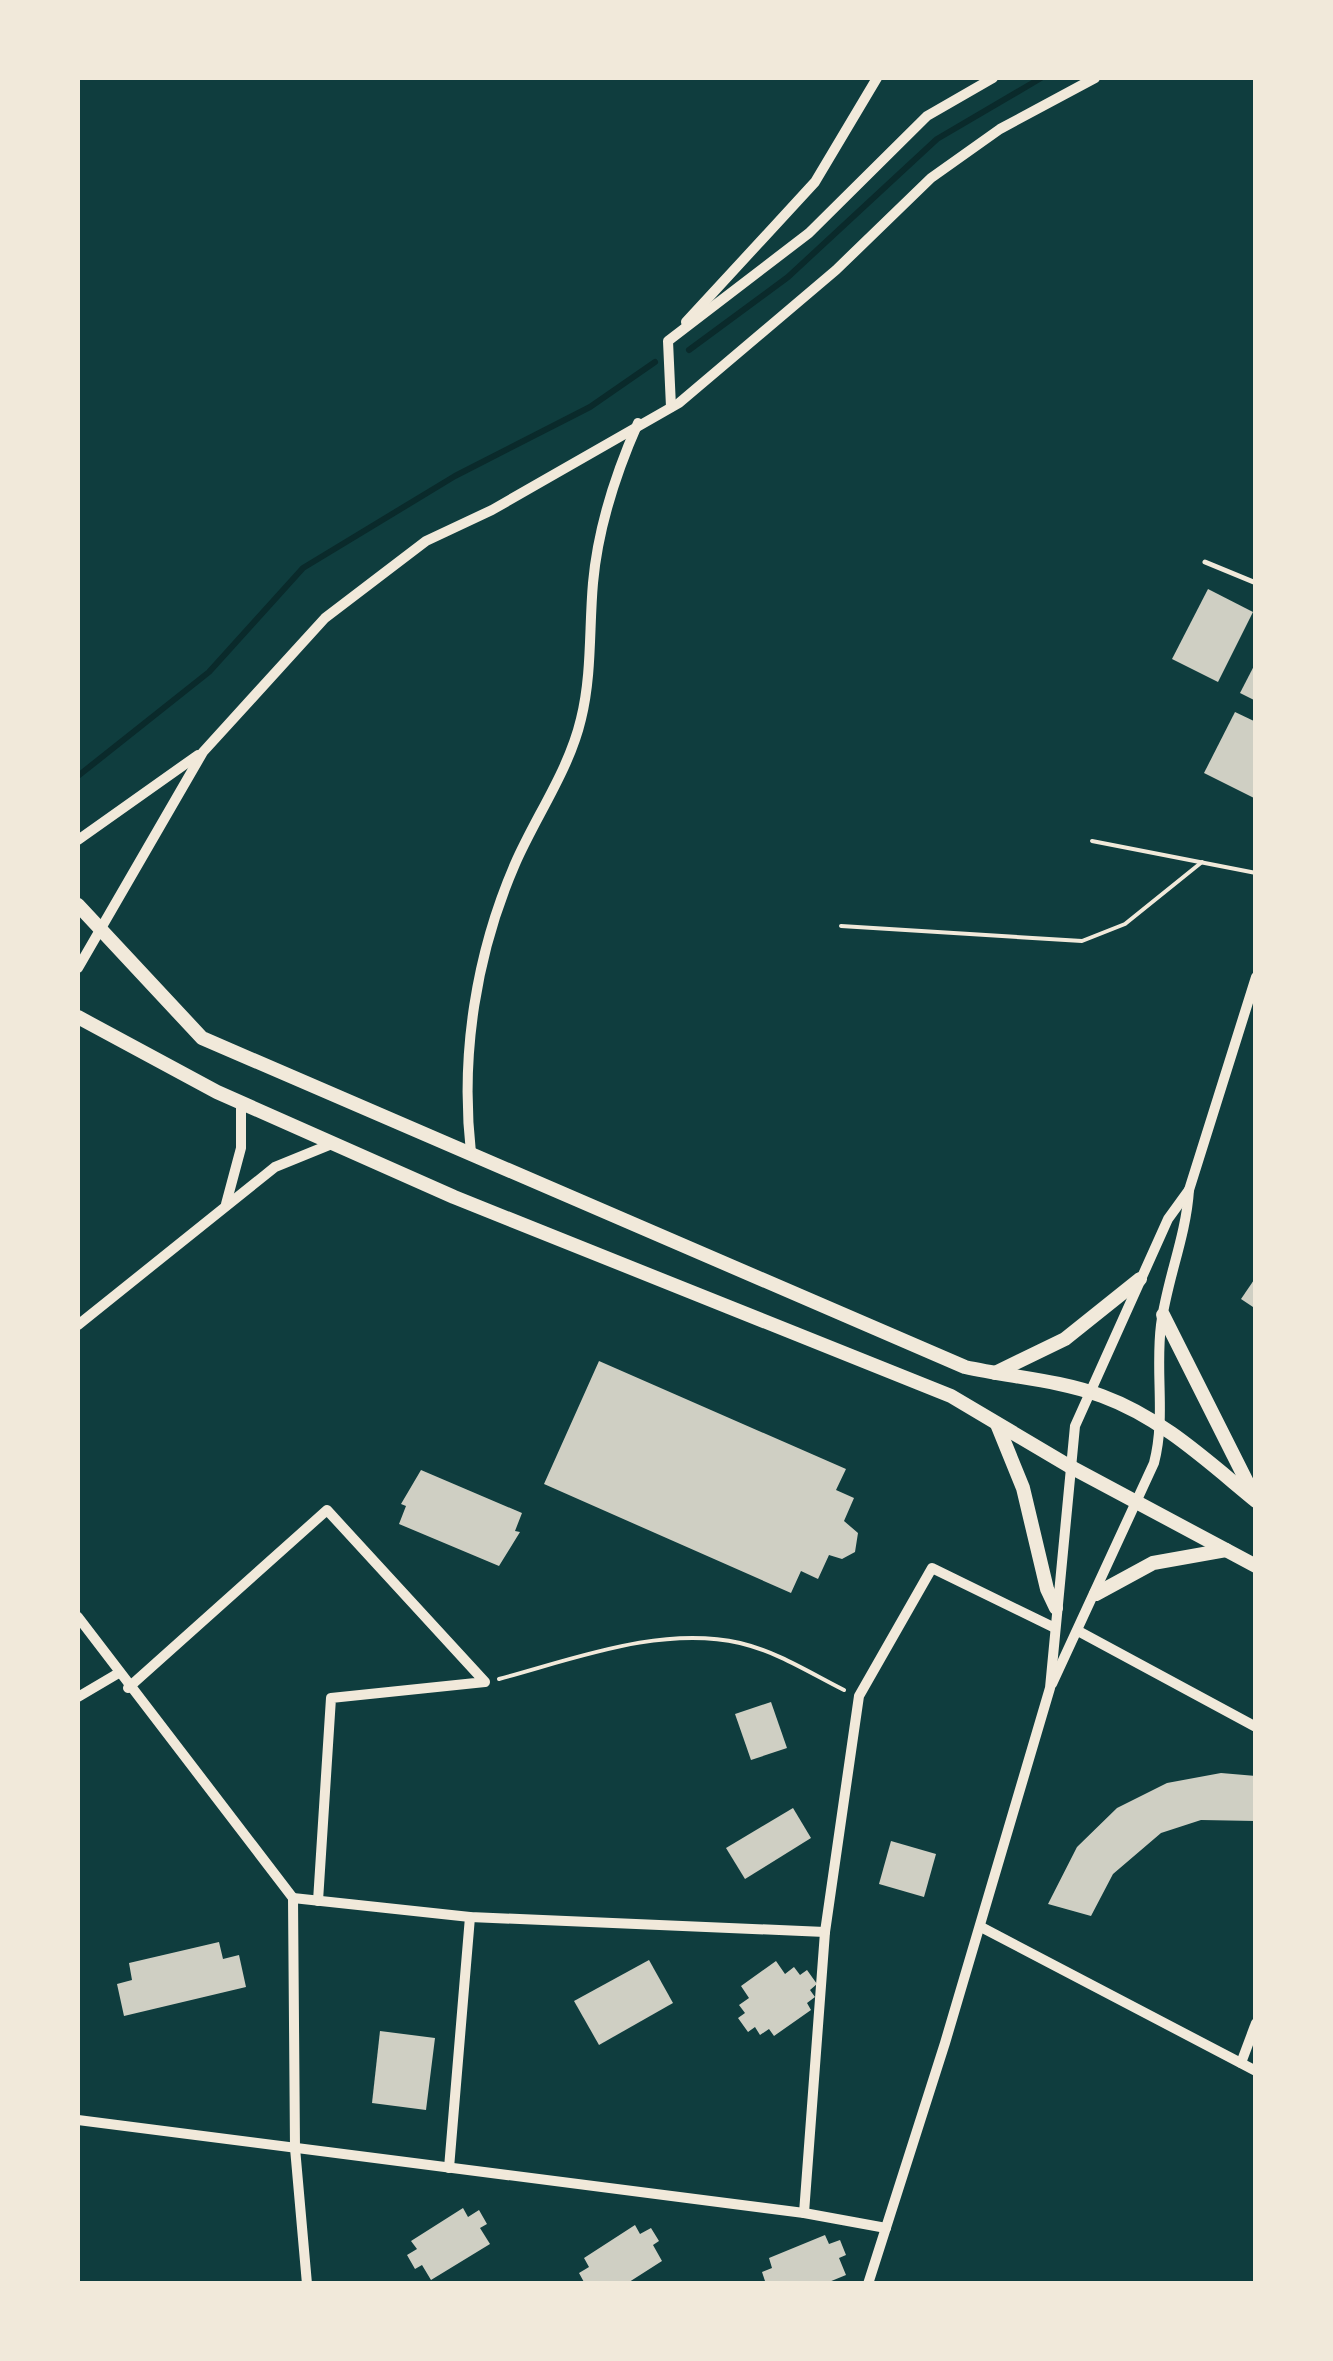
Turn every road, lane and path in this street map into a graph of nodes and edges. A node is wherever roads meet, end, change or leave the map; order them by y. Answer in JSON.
{"nodes":[{"id":1,"x":877,"y":78,"type":"edge"},
{"id":2,"x":993,"y":78,"type":"edge"},
{"id":3,"x":1095,"y":78,"type":"edge"},
{"id":4,"x":668,"y":341,"type":"junction"},
{"id":5,"x":671,"y":406,"type":"junction"},
{"id":6,"x":638,"y":423,"type":"junction"},
{"id":7,"x":1205,"y":562,"type":"dead end"},
{"id":8,"x":1256,"y":583,"type":"edge"},
{"id":9,"x":203,"y":752,"type":"junction"},
{"id":10,"x":78,"y":840,"type":"edge"},
{"id":11,"x":1092,"y":841,"type":"dead end"},
{"id":12,"x":1202,"y":862,"type":"junction"},
{"id":13,"x":1256,"y":874,"type":"edge"},
{"id":14,"x":78,"y":905,"type":"edge"},
{"id":15,"x":841,"y":926,"type":"dead end"},
{"id":16,"x":100,"y":932,"type":"junction"},
{"id":17,"x":78,"y":968,"type":"edge"},
{"id":18,"x":1256,"y":977,"type":"edge"},
{"id":19,"x":78,"y":1017,"type":"edge"},
{"id":20,"x":242,"y":1103,"type":"junction"},
{"id":21,"x":334,"y":1144,"type":"junction"},
{"id":22,"x":471,"y":1153,"type":"junction"},
{"id":23,"x":1188,"y":1190,"type":"junction"},
{"id":24,"x":225,"y":1205,"type":"junction"},
{"id":25,"x":1140,"y":1279,"type":"junction"},
{"id":26,"x":1163,"y":1315,"type":"junction"},
{"id":27,"x":78,"y":1326,"type":"edge"},
{"id":28,"x":994,"y":1373,"type":"junction"},
{"id":29,"x":1090,"y":1392,"type":"junction"},
{"id":30,"x":996,"y":1424,"type":"junction"},
{"id":31,"x":1162,"y":1426,"type":"junction"},
{"id":32,"x":1069,"y":1466,"type":"junction"},
{"id":33,"x":1256,"y":1500,"type":"edge"},
{"id":34,"x":1138,"y":1502,"type":"junction"},
{"id":35,"x":1227,"y":1550,"type":"junction"},
{"id":36,"x":1256,"y":1566,"type":"edge"},
{"id":37,"x":1096,"y":1594,"type":"junction"},
{"id":38,"x":1056,"y":1608,"type":"junction"},
{"id":39,"x":78,"y":1618,"type":"edge"},
{"id":40,"x":1055,"y":1628,"type":"junction"},
{"id":41,"x":1080,"y":1632,"type":"junction"},
{"id":42,"x":117,"y":1674,"type":"junction"},
{"id":43,"x":485,"y":1682,"type":"junction"},
{"id":44,"x":128,"y":1688,"type":"junction"},
{"id":45,"x":1050,"y":1688,"type":"junction"},
{"id":46,"x":858,"y":1696,"type":"junction"},
{"id":47,"x":78,"y":1698,"type":"edge"},
{"id":48,"x":1256,"y":1727,"type":"edge"},
{"id":49,"x":294,"y":1898,"type":"junction"},
{"id":50,"x":318,"y":1901,"type":"junction"},
{"id":51,"x":470,"y":1917,"type":"junction"},
{"id":52,"x":981,"y":1927,"type":"junction"},
{"id":53,"x":825,"y":1932,"type":"junction"},
{"id":54,"x":1256,"y":2023,"type":"edge"},
{"id":55,"x":1241,"y":2064,"type":"junction"},
{"id":56,"x":1256,"y":2071,"type":"edge"},
{"id":57,"x":78,"y":2120,"type":"edge"},
{"id":58,"x":295,"y":2148,"type":"junction"},
{"id":59,"x":449,"y":2168,"type":"junction"},
{"id":60,"x":804,"y":2213,"type":"junction"},
{"id":61,"x":886,"y":2228,"type":"junction"},
{"id":62,"x":307,"y":2284,"type":"edge"},
{"id":63,"x":868,"y":2284,"type":"edge"}],
"edges":[{"from":1,"to":4,"type":"street"},
{"from":2,"to":4,"type":"street"},
{"from":3,"to":5,"type":"street"},
{"from":4,"to":5,"type":"street"},
{"from":5,"to":6,"type":"street"},
{"from":6,"to":9,"type":"street"},
{"from":6,"to":22,"type":"street"},
{"from":7,"to":8,"type":"lane"},
{"from":9,"to":10,"type":"street"},
{"from":9,"to":16,"type":"street"},
{"from":11,"to":12,"type":"path"},
{"from":12,"to":13,"type":"path"},
{"from":12,"to":15,"type":"path"},
{"from":14,"to":16,"type":"street"},
{"from":16,"to":17,"type":"street"},
{"from":16,"to":22,"type":"street"},
{"from":18,"to":23,"type":"street"},
{"from":19,"to":20,"type":"street"},
{"from":20,"to":21,"type":"street"},
{"from":20,"to":24,"type":"street"},
{"from":21,"to":24,"type":"street"},
{"from":21,"to":30,"type":"street"},
{"from":22,"to":28,"type":"street"},
{"from":23,"to":25,"type":"street"},
{"from":23,"to":26,"type":"street"},
{"from":24,"to":27,"type":"street"},
{"from":25,"to":28,"type":"street"},
{"from":25,"to":29,"type":"street"},
{"from":26,"to":31,"type":"street"},
{"from":26,"to":33,"type":"street"},
{"from":28,"to":29,"type":"street"},
{"from":29,"to":31,"type":"street"},
{"from":29,"to":32,"type":"street"},
{"from":30,"to":32,"type":"street"},
{"from":30,"to":38,"type":"street"},
{"from":31,"to":33,"type":"street"},
{"from":31,"to":34,"type":"street"},
{"from":32,"to":34,"type":"street"},
{"from":32,"to":38,"type":"street"},
{"from":34,"to":35,"type":"street"},
{"from":34,"to":37,"type":"street"},
{"from":35,"to":36,"type":"street"},
{"from":35,"to":37,"type":"street"},
{"from":37,"to":41,"type":"street"},
{"from":38,"to":40,"type":"street"},
{"from":39,"to":42,"type":"street"},
{"from":40,"to":45,"type":"street"},
{"from":40,"to":46,"type":"street"},
{"from":41,"to":45,"type":"street"},
{"from":41,"to":48,"type":"street"},
{"from":42,"to":44,"type":"street"},
{"from":42,"to":47,"type":"street"},
{"from":43,"to":44,"type":"street"},
{"from":43,"to":46,"type":"path"},
{"from":43,"to":50,"type":"street"},
{"from":44,"to":49,"type":"street"},
{"from":45,"to":52,"type":"street"},
{"from":46,"to":53,"type":"street"},
{"from":49,"to":50,"type":"street"},
{"from":49,"to":58,"type":"street"},
{"from":50,"to":51,"type":"street"},
{"from":51,"to":53,"type":"street"},
{"from":51,"to":59,"type":"street"},
{"from":52,"to":55,"type":"street"},
{"from":52,"to":61,"type":"street"},
{"from":53,"to":60,"type":"street"},
{"from":54,"to":55,"type":"street"},
{"from":55,"to":56,"type":"street"},
{"from":57,"to":58,"type":"street"},
{"from":58,"to":59,"type":"street"},
{"from":58,"to":62,"type":"street"},
{"from":59,"to":60,"type":"street"},
{"from":60,"to":61,"type":"street"},
{"from":61,"to":63,"type":"street"}]}
